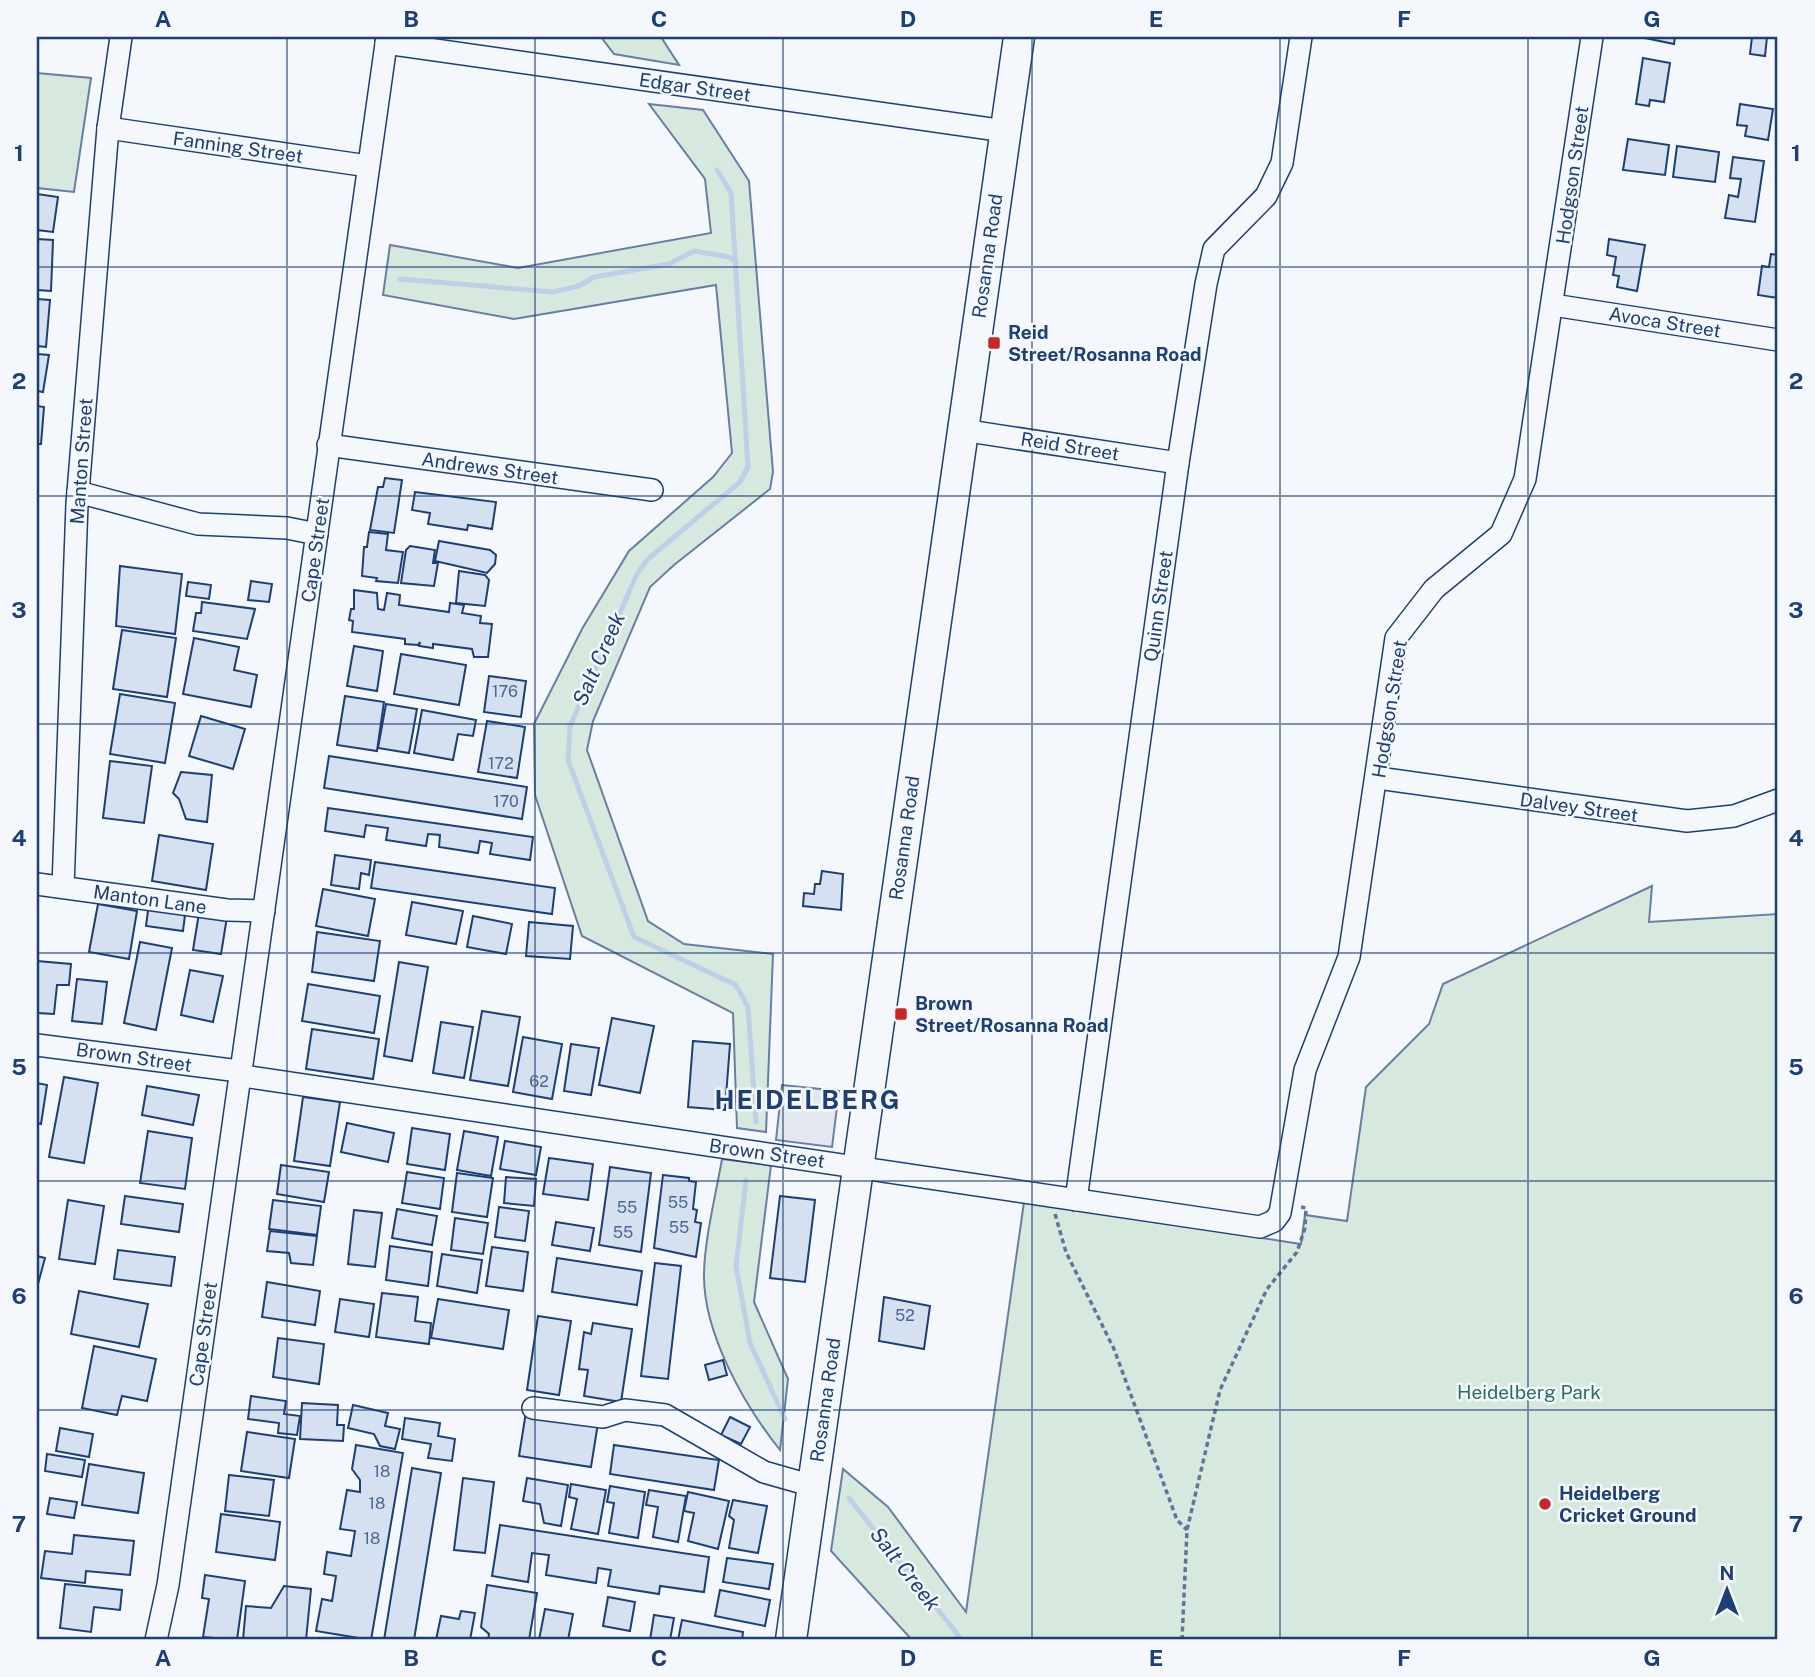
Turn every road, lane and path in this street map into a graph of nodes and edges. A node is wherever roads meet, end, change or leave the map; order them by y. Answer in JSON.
{"nodes":[{"id":1,"x":121,"y":37,"type":"edge"},
{"id":2,"x":1019,"y":37,"type":"edge"},
{"id":3,"x":1301,"y":37,"type":"edge"},
{"id":4,"x":1592,"y":37,"type":"edge"},
{"id":5,"x":386,"y":40,"type":"edge"},
{"id":6,"x":108,"y":128,"type":"junction"},
{"id":7,"x":1005,"y":131,"type":"junction"},
{"id":8,"x":368,"y":166,"type":"junction"},
{"id":9,"x":1553,"y":305,"type":"junction"},
{"id":10,"x":1778,"y":340,"type":"edge"},
{"id":11,"x":962,"y":430,"type":"junction"},
{"id":12,"x":328,"y":445,"type":"junction"},
{"id":13,"x":1178,"y":463,"type":"junction"},
{"id":14,"x":652,"y":490,"type":"dead end"},
{"id":15,"x":78,"y":492,"type":"junction"},
{"id":16,"x":317,"y":534,"type":"junction"},
{"id":17,"x":1378,"y":778,"type":"junction"},
{"id":18,"x":1778,"y":800,"type":"edge"},
{"id":19,"x":37,"y":884,"type":"edge"},
{"id":20,"x":62,"y":887,"type":"junction"},
{"id":21,"x":264,"y":911,"type":"junction"},
{"id":22,"x":37,"y":1045,"type":"edge"},
{"id":23,"x":240,"y":1073,"type":"junction"},
{"id":24,"x":859,"y":1166,"type":"junction"},
{"id":25,"x":1066,"y":1198,"type":"junction"},
{"id":26,"x":1281,"y":1207,"type":"junction"},
{"id":27,"x":533,"y":1408,"type":"dead end"},
{"id":28,"x":813,"y":1486,"type":"junction"},
{"id":29,"x":1187,"y":1530,"type":"junction"},
{"id":30,"x":168,"y":1585,"type":"junction"},
{"id":31,"x":156,"y":1640,"type":"edge"},
{"id":32,"x":172,"y":1640,"type":"edge"},
{"id":33,"x":791,"y":1640,"type":"edge"},
{"id":34,"x":1182,"y":1640,"type":"edge"}],
"edges":[{"from":1,"to":6,"type":"street","name":"Manton Street"},
{"from":2,"to":7,"type":"highway","name":"Rosanna Road"},
{"from":3,"to":13,"type":"street","name":"Quinn Street"},
{"from":4,"to":9,"type":"street","name":"Hodgson Street"},
{"from":5,"to":7,"type":"street","name":"Edgar Street"},
{"from":5,"to":8,"type":"street","name":"Cape Street"},
{"from":6,"to":8,"type":"street","name":"Fanning Street"},
{"from":6,"to":15,"type":"street","name":"Manton Street"},
{"from":7,"to":11,"type":"highway","name":"Rosanna Road"},
{"from":8,"to":12,"type":"street","name":"Cape Street"},
{"from":9,"to":10,"type":"street","name":"Avoca Street"},
{"from":9,"to":17,"type":"street","name":"Hodgson Street"},
{"from":11,"to":13,"type":"street","name":"Reid Street"},
{"from":11,"to":24,"type":"highway","name":"Rosanna Road"},
{"from":12,"to":14,"type":"street","name":"Andrews Street"},
{"from":12,"to":16,"type":"street","name":"Cape Street"},
{"from":13,"to":25,"type":"street","name":"Quinn Street"},
{"from":15,"to":16,"type":"street"},
{"from":15,"to":20,"type":"street","name":"Manton Street"},
{"from":16,"to":21,"type":"street","name":"Cape Street"},
{"from":17,"to":18,"type":"street","name":"Dalvey Street"},
{"from":17,"to":26,"type":"street","name":"Hodgson Street"},
{"from":19,"to":20,"type":"street","name":"Manton Lane"},
{"from":20,"to":21,"type":"street","name":"Manton Lane"},
{"from":21,"to":23,"type":"street","name":"Cape Street"},
{"from":22,"to":23,"type":"street","name":"Brown Street"},
{"from":23,"to":24,"type":"street","name":"Brown Street"},
{"from":23,"to":30,"type":"street","name":"Cape Street"},
{"from":24,"to":25,"type":"street","name":"Brown Street"},
{"from":24,"to":28,"type":"highway","name":"Rosanna Road"},
{"from":25,"to":26,"type":"street","name":"Brown Street"},
{"from":25,"to":29,"type":"path"},
{"from":26,"to":29,"type":"path"},
{"from":27,"to":28,"type":"street"},
{"from":28,"to":33,"type":"highway","name":"Rosanna Road"},
{"from":29,"to":34,"type":"path"},
{"from":30,"to":31,"type":"street","name":"Cape Street"},
{"from":30,"to":32,"type":"street","name":"Cape Street"}]}
